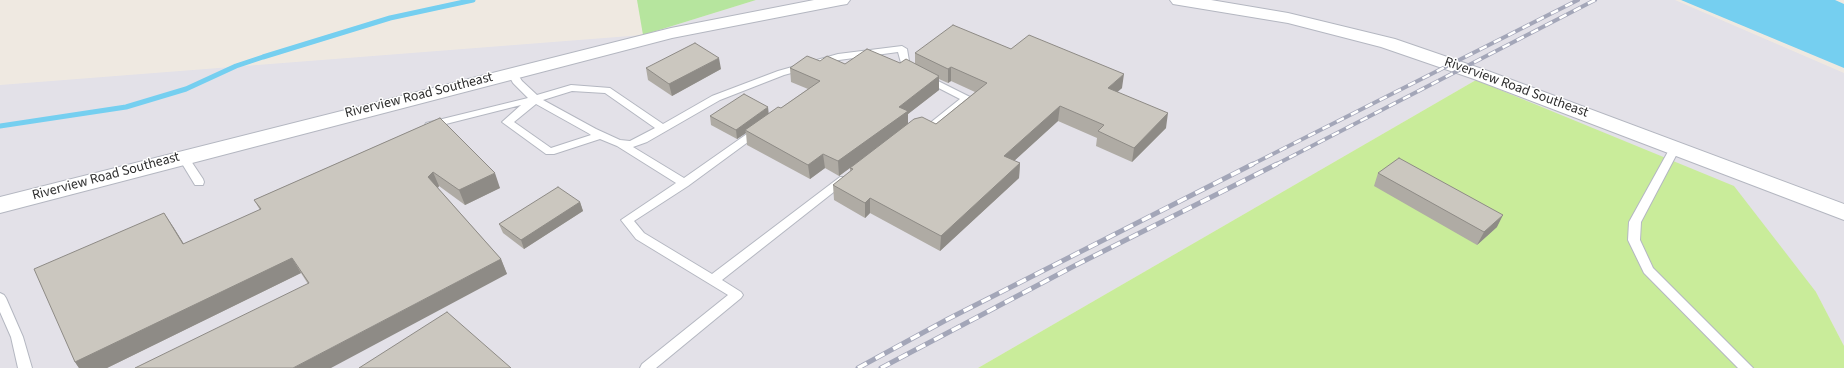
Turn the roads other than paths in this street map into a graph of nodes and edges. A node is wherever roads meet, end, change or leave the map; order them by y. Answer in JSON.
{"nodes":[{"id":1,"x":841,"y":0,"type":"edge"},
{"id":2,"x":1179,"y":0,"type":"edge"},
{"id":3,"x":512,"y":72,"type":"junction"},
{"id":4,"x":535,"y":99,"type":"junction"},
{"id":5,"x":768,"y":124,"type":"edge"},
{"id":6,"x":420,"y":128,"type":"edge"},
{"id":7,"x":663,"y":129,"type":"junction"},
{"id":8,"x":910,"y":129,"type":"edge"},
{"id":9,"x":601,"y":135,"type":"junction"},
{"id":10,"x":618,"y":143,"type":"junction"},
{"id":11,"x":1675,"y":148,"type":"junction"},
{"id":12,"x":183,"y":157,"type":"junction"},
{"id":13,"x":855,"y":171,"type":"edge"},
{"id":14,"x":199,"y":182,"type":"dead end"},
{"id":15,"x":684,"y":183,"type":"junction"},
{"id":16,"x":0,"y":205,"type":"edge"},
{"id":17,"x":1844,"y":212,"type":"edge"},
{"id":18,"x":713,"y":280,"type":"junction"},
{"id":19,"x":0,"y":298,"type":"edge"},
{"id":20,"x":25,"y":368,"type":"edge"},
{"id":21,"x":647,"y":368,"type":"edge"},
{"id":22,"x":1746,"y":368,"type":"edge"}],
"edges":[{"from":1,"to":3,"type":"street","name":"Riverview Road Southeast"},
{"from":2,"to":11,"type":"street","name":"Riverview Road Southeast"},
{"from":3,"to":4,"type":"lane"},
{"from":3,"to":12,"type":"street","name":"Riverview Road Southeast"},
{"from":4,"to":6,"type":"lane"},
{"from":4,"to":7,"type":"lane"},
{"from":4,"to":9,"type":"lane"},
{"from":4,"to":9,"type":"lane"},
{"from":5,"to":15,"type":"lane"},
{"from":7,"to":8,"type":"lane"},
{"from":7,"to":10,"type":"lane"},
{"from":9,"to":10,"type":"lane"},
{"from":10,"to":15,"type":"lane"},
{"from":11,"to":17,"type":"street","name":"Riverview Road Southeast"},
{"from":11,"to":22,"type":"lane"},
{"from":12,"to":14,"type":"lane"},
{"from":12,"to":16,"type":"street","name":"Riverview Road Southeast"},
{"from":13,"to":18,"type":"lane"},
{"from":15,"to":18,"type":"lane"},
{"from":18,"to":21,"type":"lane"},
{"from":19,"to":20,"type":"lane"}]}
